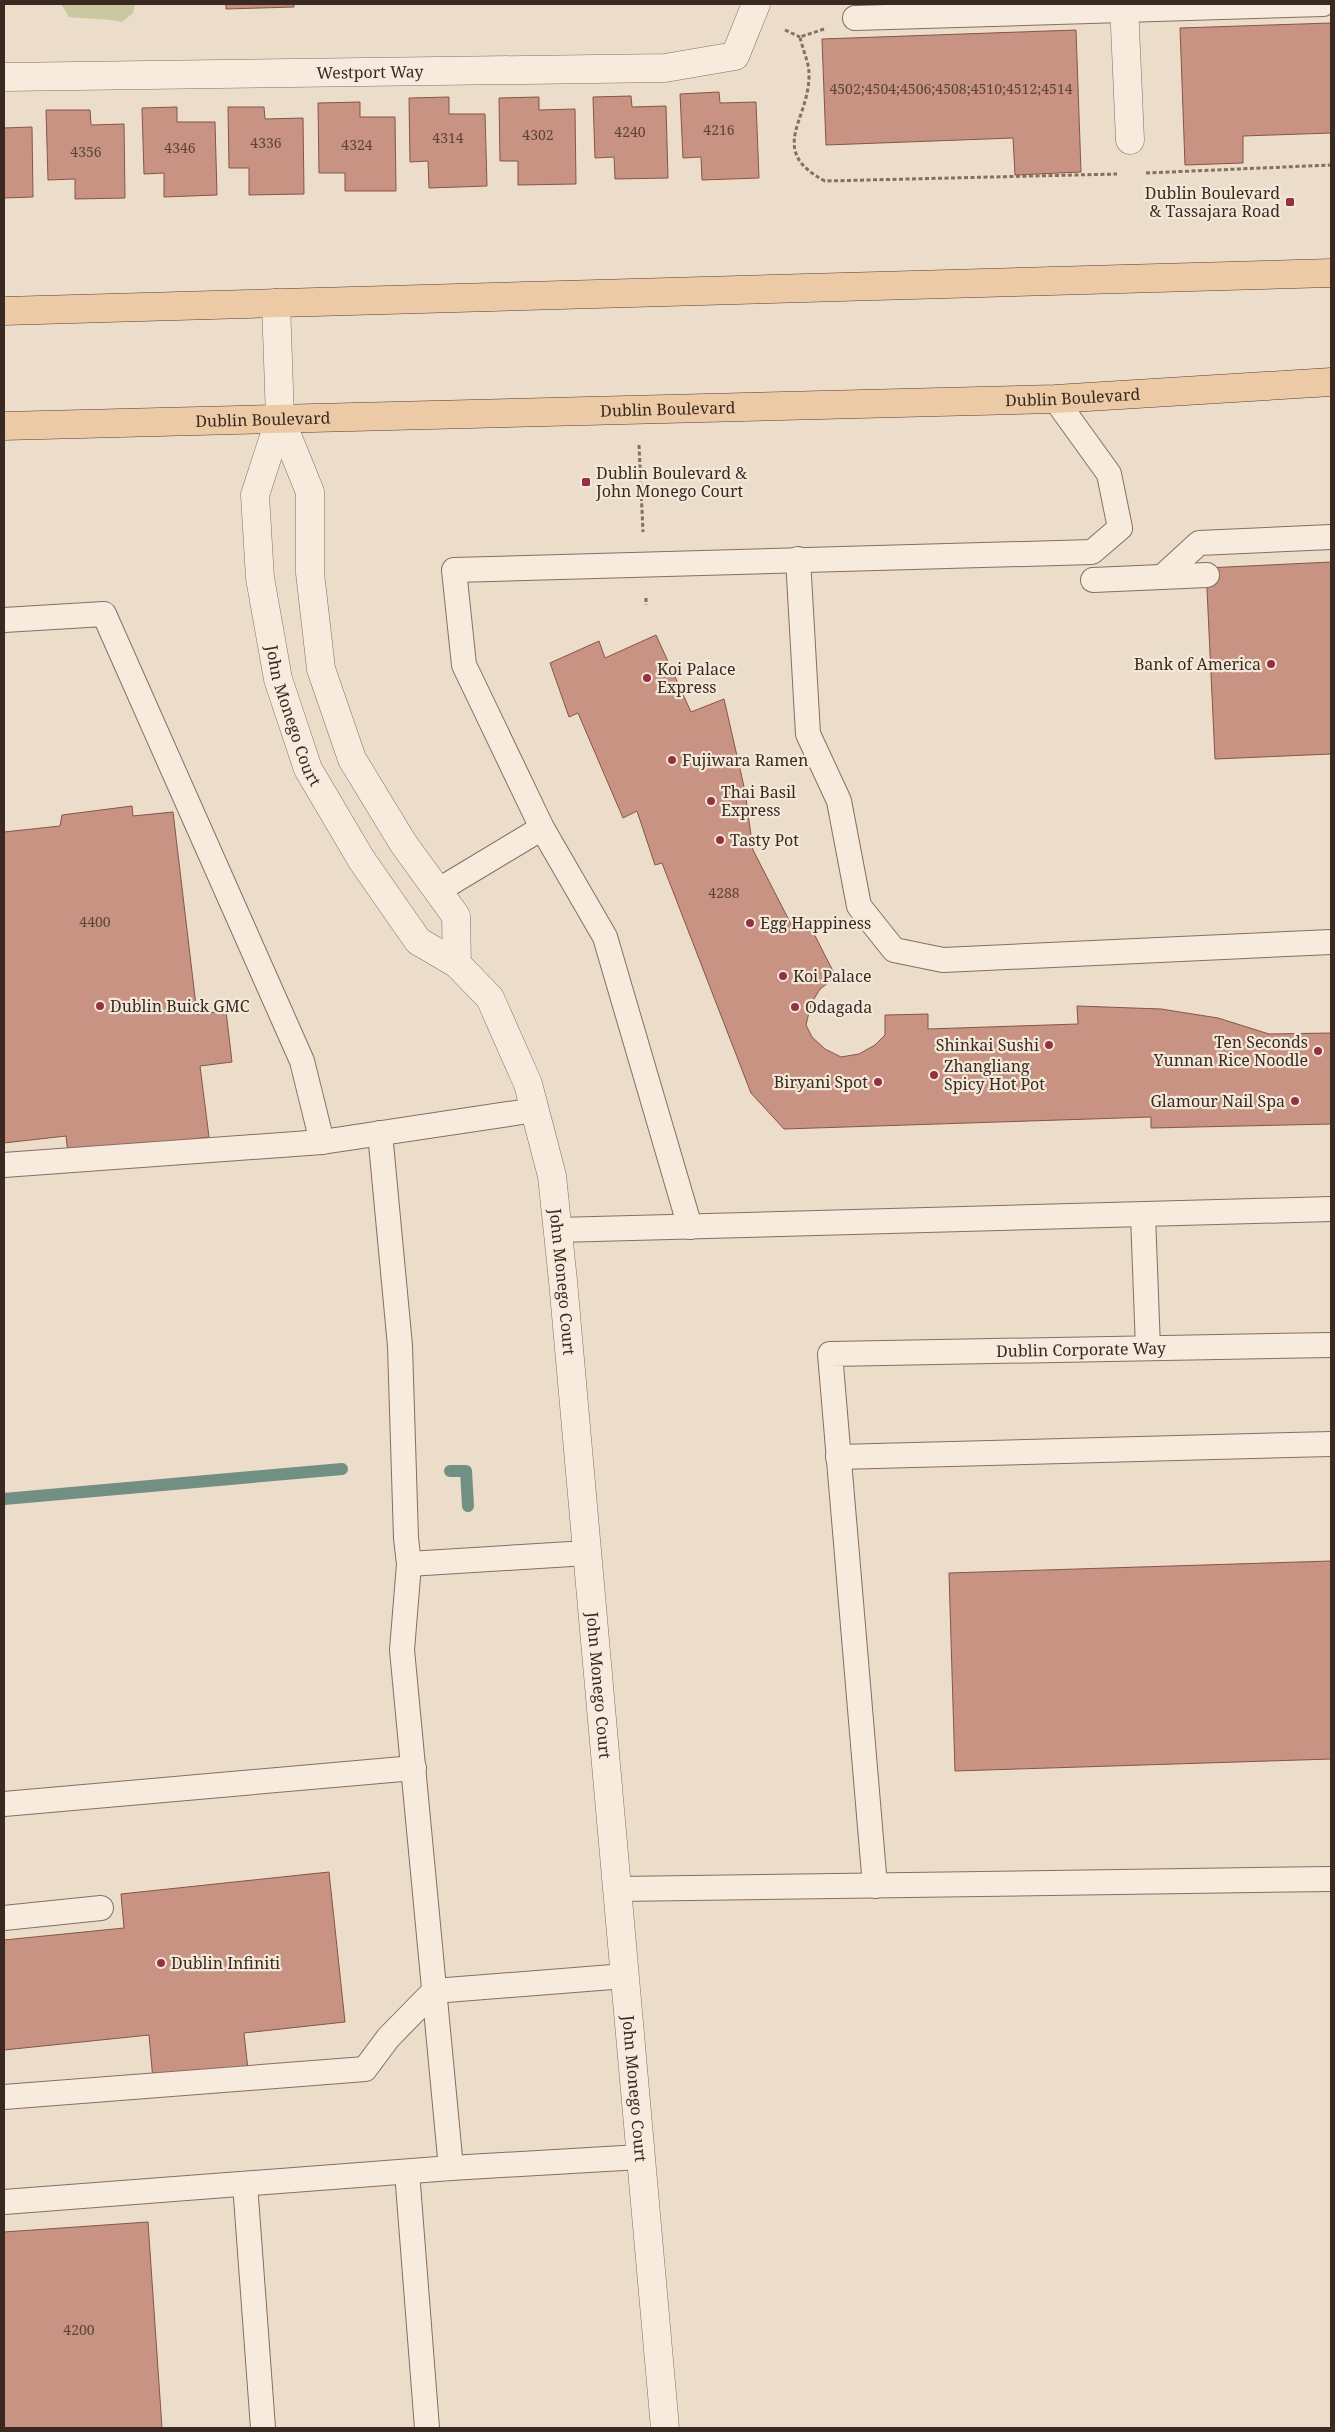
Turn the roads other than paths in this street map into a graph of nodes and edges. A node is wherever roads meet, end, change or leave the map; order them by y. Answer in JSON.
{"nodes":[{"id":1,"x":756,"y":4,"type":"edge"},
{"id":2,"x":1323,"y":4,"type":"edge"},
{"id":3,"x":1124,"y":7,"type":"edge"},
{"id":4,"x":855,"y":18,"type":"road end"},
{"id":5,"x":4,"y":77,"type":"edge"},
{"id":6,"x":1130,"y":140,"type":"dead end"},
{"id":7,"x":1331,"y":272,"type":"edge"},
{"id":8,"x":276,"y":303,"type":"junction"},
{"id":9,"x":4,"y":311,"type":"edge"},
{"id":10,"x":1331,"y":382,"type":"edge"},
{"id":11,"x":1055,"y":399,"type":"junction"},
{"id":12,"x":280,"y":418,"type":"junction"},
{"id":13,"x":4,"y":426,"type":"edge"},
{"id":14,"x":1331,"y":537,"type":"edge"},
{"id":15,"x":798,"y":559,"type":"junction"},
{"id":16,"x":1206,"y":575,"type":"dead end"},
{"id":17,"x":1164,"y":576,"type":"junction"},
{"id":18,"x":1093,"y":580,"type":"dead end"},
{"id":19,"x":4,"y":620,"type":"edge"},
{"id":20,"x":542,"y":828,"type":"junction"},
{"id":21,"x":439,"y":890,"type":"junction"},
{"id":22,"x":1331,"y":942,"type":"edge"},
{"id":23,"x":457,"y":964,"type":"junction"},
{"id":24,"x":535,"y":1110,"type":"junction"},
{"id":25,"x":380,"y":1133,"type":"junction"},
{"id":26,"x":322,"y":1142,"type":"junction"},
{"id":27,"x":4,"y":1165,"type":"edge"},
{"id":28,"x":1331,"y":1209,"type":"edge"},
{"id":29,"x":1143,"y":1215,"type":"junction"},
{"id":30,"x":690,"y":1227,"type":"junction"},
{"id":31,"x":558,"y":1230,"type":"junction"},
{"id":32,"x":1331,"y":1345,"type":"edge"},
{"id":33,"x":1148,"y":1348,"type":"junction"},
{"id":34,"x":1331,"y":1444,"type":"edge"},
{"id":35,"x":838,"y":1457,"type":"junction"},
{"id":36,"x":587,"y":1553,"type":"junction"},
{"id":37,"x":409,"y":1564,"type":"junction"},
{"id":38,"x":414,"y":1768,"type":"junction"},
{"id":39,"x":4,"y":1804,"type":"edge"},
{"id":40,"x":1331,"y":1879,"type":"edge"},
{"id":41,"x":875,"y":1886,"type":"junction"},
{"id":42,"x":617,"y":1889,"type":"junction"},
{"id":43,"x":101,"y":1908,"type":"dead end"},
{"id":44,"x":4,"y":1918,"type":"edge"},
{"id":45,"x":625,"y":1976,"type":"junction"},
{"id":46,"x":434,"y":1991,"type":"junction"},
{"id":47,"x":4,"y":2097,"type":"edge"},
{"id":48,"x":640,"y":2157,"type":"junction"},
{"id":49,"x":451,"y":2168,"type":"junction"},
{"id":50,"x":407,"y":2172,"type":"junction"},
{"id":51,"x":245,"y":2184,"type":"junction"},
{"id":52,"x":4,"y":2202,"type":"edge"},
{"id":53,"x":263,"y":2428,"type":"edge"},
{"id":54,"x":426,"y":2428,"type":"edge"},
{"id":55,"x":665,"y":2428,"type":"edge"}],
"edges":[{"from":1,"to":5,"type":"street","name":"Westport Way"},
{"from":2,"to":3,"type":"lane"},
{"from":3,"to":4,"type":"lane"},
{"from":3,"to":6,"type":"street"},
{"from":7,"to":8,"type":"main road"},
{"from":8,"to":9,"type":"main road"},
{"from":8,"to":12,"type":"street","name":"John Monego Court"},
{"from":10,"to":11,"type":"main road","name":"Dublin Boulevard"},
{"from":11,"to":12,"type":"main road","name":"Dublin Boulevard"},
{"from":11,"to":15,"type":"lane"},
{"from":12,"to":13,"type":"main road","name":"Dublin Boulevard"},
{"from":12,"to":21,"type":"street","name":"John Monego Court"},
{"from":12,"to":23,"type":"street","name":"John Monego Court"},
{"from":14,"to":17,"type":"lane"},
{"from":15,"to":20,"type":"lane"},
{"from":15,"to":22,"type":"lane"},
{"from":16,"to":17,"type":"lane"},
{"from":17,"to":18,"type":"lane"},
{"from":19,"to":26,"type":"lane"},
{"from":20,"to":21,"type":"lane"},
{"from":20,"to":30,"type":"lane"},
{"from":21,"to":23,"type":"street","name":"John Monego Court"},
{"from":23,"to":24,"type":"street","name":"John Monego Court"},
{"from":24,"to":25,"type":"lane"},
{"from":24,"to":31,"type":"street","name":"John Monego Court"},
{"from":25,"to":26,"type":"lane"},
{"from":25,"to":37,"type":"lane"},
{"from":26,"to":27,"type":"lane"},
{"from":28,"to":29,"type":"lane"},
{"from":29,"to":30,"type":"lane"},
{"from":29,"to":33,"type":"lane"},
{"from":30,"to":31,"type":"lane"},
{"from":31,"to":36,"type":"street","name":"John Monego Court"},
{"from":32,"to":33,"type":"lane","name":"Dublin Corporate Way"},
{"from":33,"to":35,"type":"lane","name":"Dublin Corporate Way"},
{"from":34,"to":35,"type":"lane"},
{"from":35,"to":41,"type":"lane"},
{"from":36,"to":37,"type":"lane"},
{"from":36,"to":42,"type":"street","name":"John Monego Court"},
{"from":37,"to":38,"type":"lane"},
{"from":38,"to":39,"type":"lane"},
{"from":38,"to":46,"type":"lane"},
{"from":40,"to":41,"type":"lane"},
{"from":41,"to":42,"type":"lane"},
{"from":42,"to":45,"type":"street","name":"John Monego Court"},
{"from":43,"to":44,"type":"lane"},
{"from":45,"to":46,"type":"lane"},
{"from":45,"to":48,"type":"street","name":"John Monego Court"},
{"from":46,"to":47,"type":"lane"},
{"from":46,"to":49,"type":"lane"},
{"from":48,"to":49,"type":"lane"},
{"from":48,"to":55,"type":"street","name":"John Monego Court"},
{"from":49,"to":50,"type":"lane"},
{"from":50,"to":51,"type":"lane"},
{"from":50,"to":54,"type":"lane"},
{"from":51,"to":52,"type":"lane"},
{"from":51,"to":53,"type":"lane"}]}
